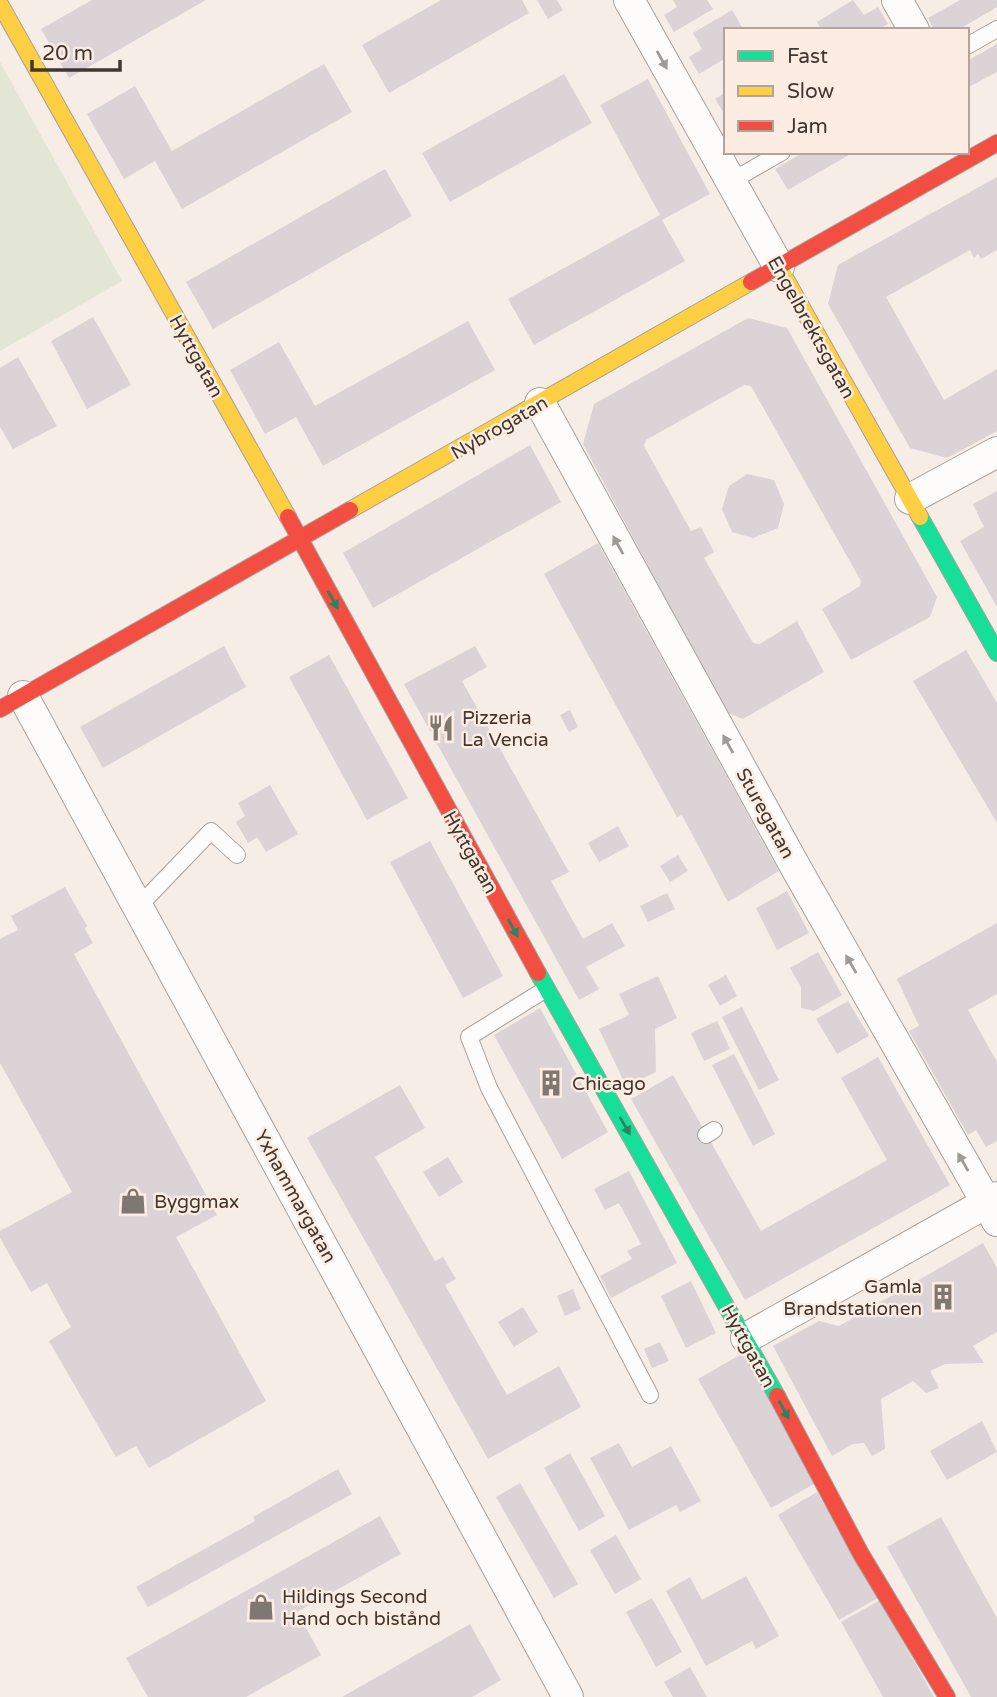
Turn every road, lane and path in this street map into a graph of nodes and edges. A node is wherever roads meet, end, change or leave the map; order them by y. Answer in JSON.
{"nodes":[{"id":1,"x":629,"y":0,"type":"edge"},
{"id":2,"x":897,"y":0,"type":"edge"},
{"id":3,"x":0,"y":4,"type":"edge"},
{"id":4,"x":913,"y":28,"type":"edge"},
{"id":5,"x":997,"y":29,"type":"edge"},
{"id":6,"x":969,"y":45,"type":"edge"},
{"id":7,"x":997,"y":143,"type":"edge"},
{"id":8,"x":779,"y":154,"type":"edge"},
{"id":9,"x":733,"y":186,"type":"junction"},
{"id":10,"x":779,"y":267,"type":"junction"},
{"id":11,"x":540,"y":403,"type":"junction"},
{"id":12,"x":997,"y":452,"type":"edge"},
{"id":13,"x":910,"y":499,"type":"junction"},
{"id":14,"x":301,"y":540,"type":"junction"},
{"id":15,"x":997,"y":653,"type":"edge"},
{"id":16,"x":11,"y":702,"type":"edge"},
{"id":17,"x":237,"y":855,"type":"dead end"},
{"id":18,"x":137,"y":908,"type":"junction"},
{"id":19,"x":546,"y":989,"type":"junction"},
{"id":20,"x":665,"y":1159,"type":"dead end"},
{"id":21,"x":648,"y":1167,"type":"junction"},
{"id":22,"x":994,"y":1207,"type":"edge"},
{"id":23,"x":746,"y":1338,"type":"junction"},
{"id":24,"x":650,"y":1395,"type":"dead end"},
{"id":25,"x":568,"y":1697,"type":"edge"},
{"id":26,"x":947,"y":1697,"type":"edge"}],
"edges":[{"from":1,"to":9,"type":"street","name":"Engelbrektsgatan","one_way":true},
{"from":2,"to":4,"type":"street"},
{"from":3,"to":14,"type":"street","name":"Hyttgatan"},
{"from":5,"to":6,"type":"lane"},
{"from":7,"to":10,"type":"street","name":"Nybrogatan"},
{"from":8,"to":9,"type":"lane"},
{"from":9,"to":10,"type":"street","name":"Engelbrektsgatan"},
{"from":10,"to":11,"type":"street","name":"Nybrogatan"},
{"from":10,"to":13,"type":"street","name":"Engelbrektsgatan"},
{"from":11,"to":14,"type":"street","name":"Nybrogatan"},
{"from":22,"to":11,"type":"street","name":"Sturegatan","one_way":true},
{"from":12,"to":13,"type":"street"},
{"from":13,"to":15,"type":"street","name":"Engelbrektsgatan"},
{"from":14,"to":16,"type":"street","name":"Nybrogatan"},
{"from":14,"to":19,"type":"street","name":"Hyttgatan","one_way":true},
{"from":16,"to":18,"type":"street","name":"Yxhammargatan"},
{"from":17,"to":18,"type":"lane"},
{"from":18,"to":25,"type":"street","name":"Yxhammargatan"},
{"from":19,"to":21,"type":"street","name":"Hyttgatan","one_way":true},
{"from":19,"to":24,"type":"lane"},
{"from":20,"to":21,"type":"lane"},
{"from":21,"to":23,"type":"street","name":"Hyttgatan"},
{"from":22,"to":23,"type":"street"},
{"from":23,"to":26,"type":"street","name":"Hyttgatan","one_way":true}]}
